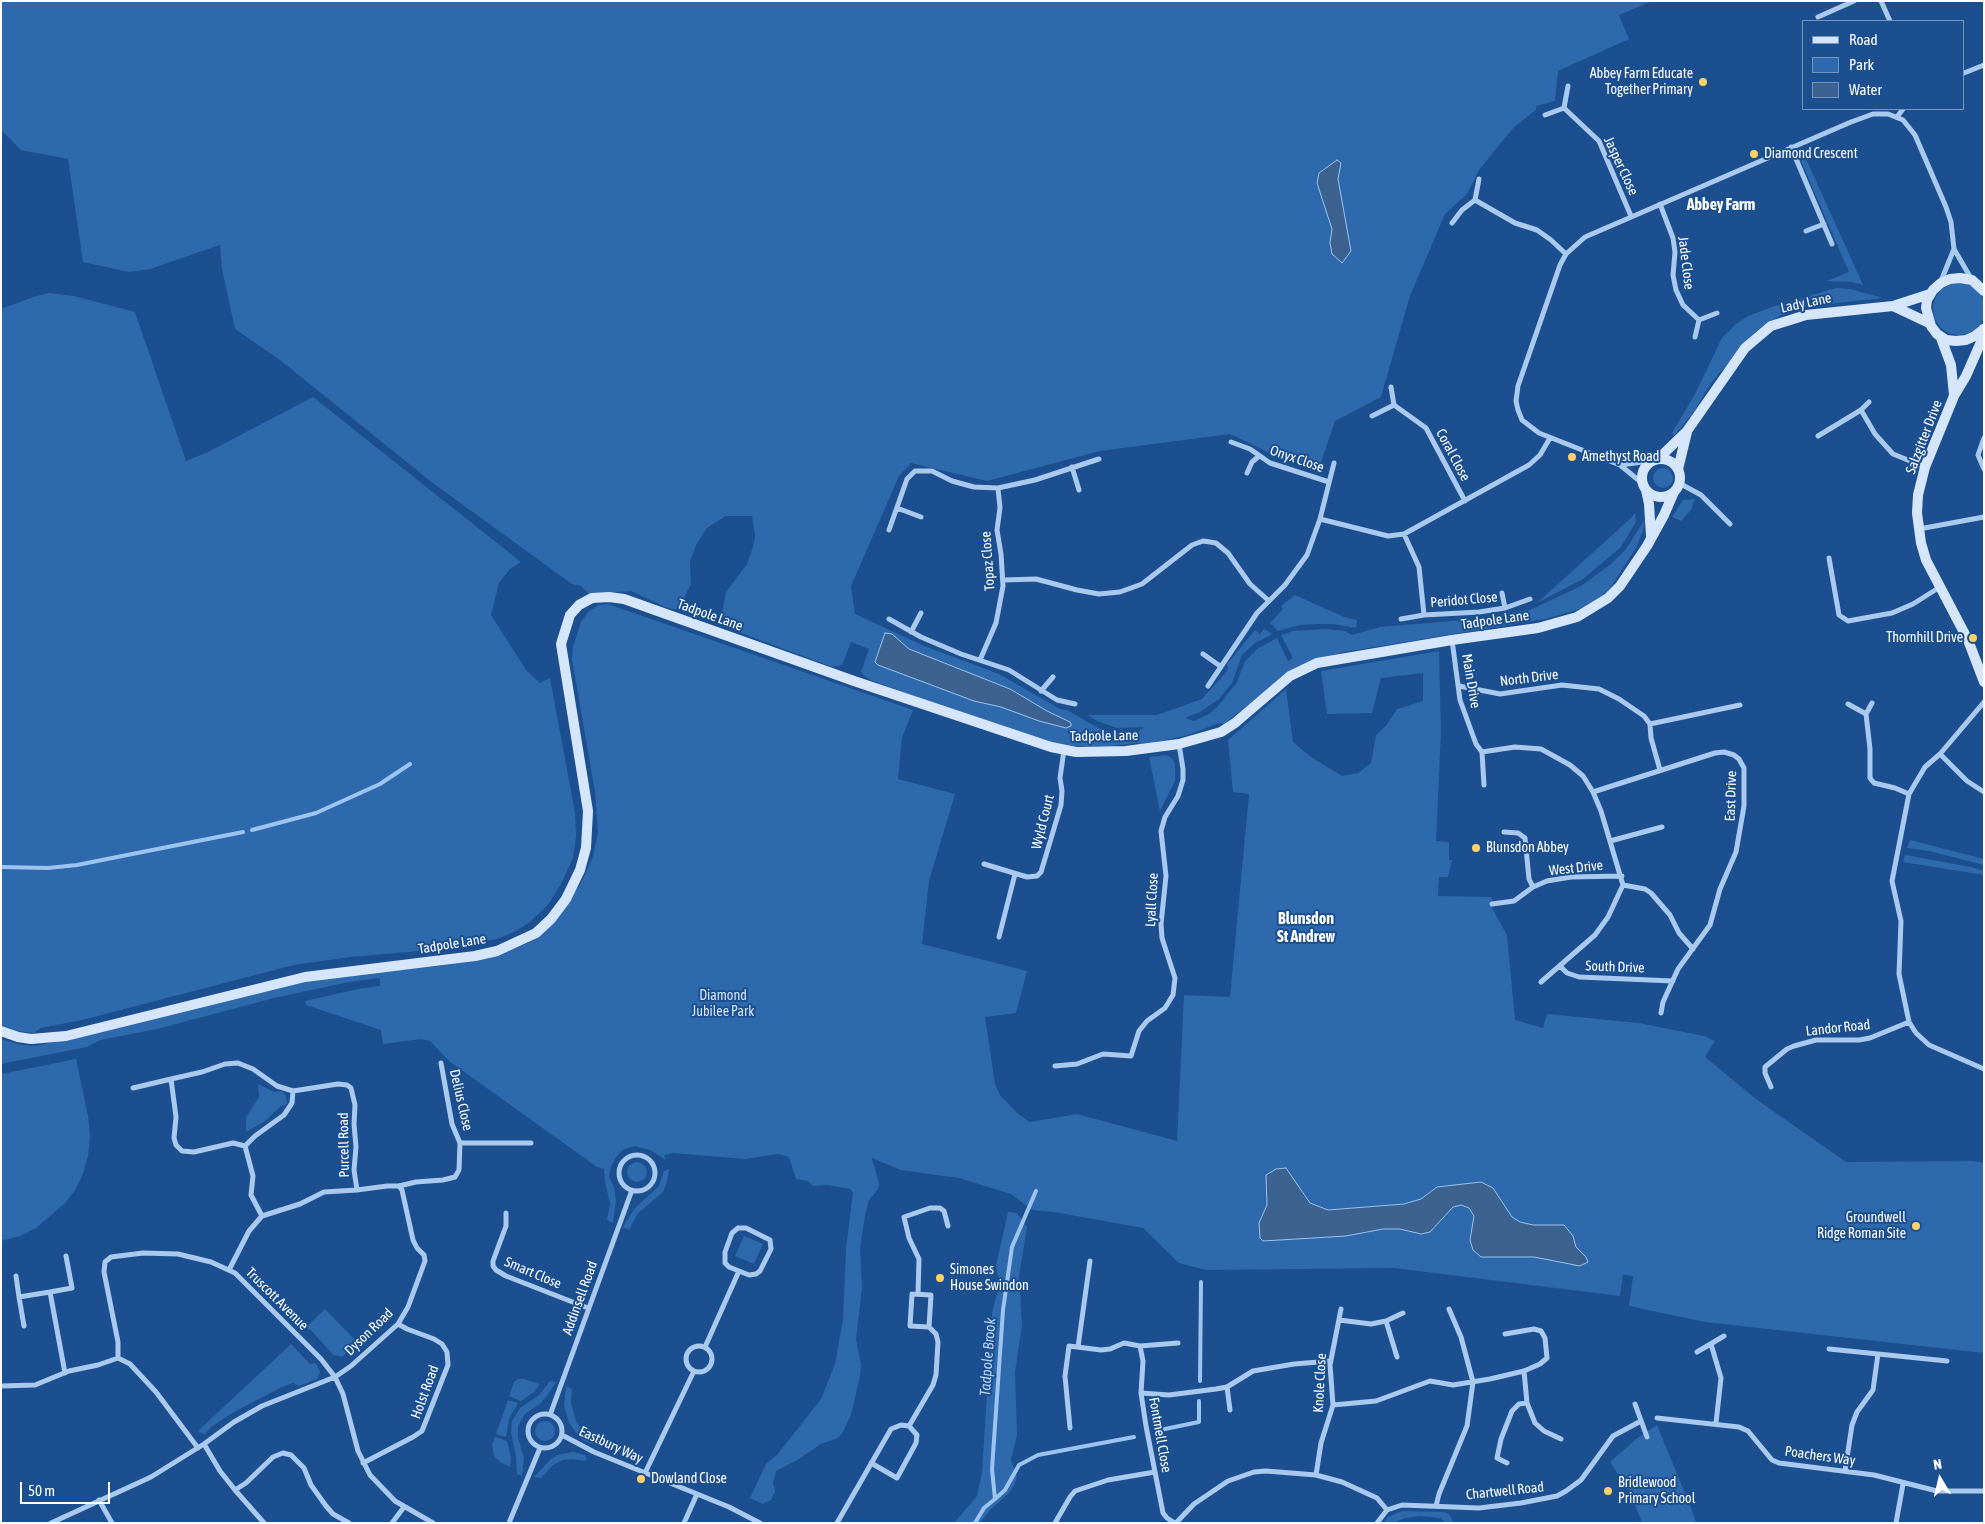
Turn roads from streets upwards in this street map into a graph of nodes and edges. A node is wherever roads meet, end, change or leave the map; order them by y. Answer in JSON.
{"nodes":[{"id":1,"x":1854,"y":1,"type":"edge"},
{"id":2,"x":1881,"y":1,"type":"edge"},
{"id":3,"x":1818,"y":17,"type":"dead end"},
{"id":4,"x":1890,"y":20,"type":"edge"},
{"id":5,"x":1984,"y":65,"type":"edge"},
{"id":6,"x":1965,"y":73,"type":"edge"},
{"id":7,"x":1568,"y":86,"type":"dead end"},
{"id":8,"x":1564,"y":108,"type":"junction"},
{"id":9,"x":1902,"y":110,"type":"edge"},
{"id":10,"x":1545,"y":115,"type":"dead end"},
{"id":11,"x":1897,"y":117,"type":"junction"},
{"id":12,"x":1791,"y":147,"type":"junction"},
{"id":13,"x":1479,"y":179,"type":"dead end"},
{"id":14,"x":1475,"y":200,"type":"junction"},
{"id":15,"x":1660,"y":204,"type":"junction"},
{"id":16,"x":1631,"y":216,"type":"junction"},
{"id":17,"x":1452,"y":223,"type":"dead end"},
{"id":18,"x":1824,"y":224,"type":"junction"},
{"id":19,"x":1806,"y":231,"type":"dead end"},
{"id":20,"x":1832,"y":244,"type":"dead end"},
{"id":21,"x":1954,"y":249,"type":"junction"},
{"id":22,"x":1566,"y":254,"type":"junction"},
{"id":23,"x":1972,"y":280,"type":"junction"},
{"id":24,"x":1941,"y":283,"type":"junction"},
{"id":25,"x":1984,"y":290,"type":"edge"},
{"id":26,"x":1930,"y":294,"type":"junction"},
{"id":27,"x":1893,"y":306,"type":"junction"},
{"id":28,"x":1718,"y":313,"type":"dead end"},
{"id":29,"x":1699,"y":320,"type":"junction"},
{"id":30,"x":1929,"y":323,"type":"junction"},
{"id":31,"x":1984,"y":329,"type":"edge"},
{"id":32,"x":1695,"y":337,"type":"dead end"},
{"id":33,"x":1941,"y":338,"type":"junction"},
{"id":34,"x":1390,"y":386,"type":"dead end"},
{"id":35,"x":1954,"y":396,"type":"junction"},
{"id":36,"x":1869,"y":402,"type":"dead end"},
{"id":37,"x":1394,"y":405,"type":"junction"},
{"id":38,"x":1861,"y":410,"type":"junction"},
{"id":39,"x":1372,"y":416,"type":"dead end"},
{"id":40,"x":1687,"y":431,"type":"junction"},
{"id":41,"x":1818,"y":436,"type":"dead end"},
{"id":42,"x":1550,"y":438,"type":"junction"},
{"id":43,"x":1984,"y":438,"type":"edge"},
{"id":44,"x":1231,"y":442,"type":"dead end"},
{"id":45,"x":1258,"y":457,"type":"junction"},
{"id":46,"x":1099,"y":459,"type":"dead end"},
{"id":47,"x":1654,"y":460,"type":"junction"},
{"id":48,"x":1334,"y":463,"type":"dead end"},
{"id":49,"x":1620,"y":465,"type":"junction"},
{"id":50,"x":1072,"y":467,"type":"junction"},
{"id":51,"x":1925,"y":467,"type":"junction"},
{"id":52,"x":1678,"y":469,"type":"junction"},
{"id":53,"x":1984,"y":469,"type":"edge"},
{"id":54,"x":1247,"y":473,"type":"dead end"},
{"id":55,"x":1330,"y":482,"type":"junction"},
{"id":56,"x":1644,"y":487,"type":"junction"},
{"id":57,"x":1676,"y":487,"type":"junction"},
{"id":58,"x":998,"y":488,"type":"junction"},
{"id":59,"x":1080,"y":490,"type":"dead end"},
{"id":60,"x":1465,"y":500,"type":"junction"},
{"id":61,"x":897,"y":508,"type":"junction"},
{"id":62,"x":921,"y":517,"type":"dead end"},
{"id":63,"x":1984,"y":517,"type":"edge"},
{"id":64,"x":1320,"y":519,"type":"junction"},
{"id":65,"x":1730,"y":524,"type":"dead end"},
{"id":66,"x":1918,"y":529,"type":"junction"},
{"id":67,"x":889,"y":530,"type":"dead end"},
{"id":68,"x":1404,"y":534,"type":"junction"},
{"id":69,"x":1651,"y":537,"type":"junction"},
{"id":70,"x":1829,"y":558,"type":"dead end"},
{"id":71,"x":1004,"y":580,"type":"junction"},
{"id":72,"x":1940,"y":587,"type":"junction"},
{"id":73,"x":1502,"y":593,"type":"dead end"},
{"id":74,"x":1530,"y":599,"type":"dead end"},
{"id":75,"x":1269,"y":601,"type":"junction"},
{"id":76,"x":1505,"y":608,"type":"junction"},
{"id":77,"x":921,"y":612,"type":"dead end"},
{"id":78,"x":1424,"y":615,"type":"junction"},
{"id":79,"x":1401,"y":619,"type":"dead end"},
{"id":80,"x":889,"y":620,"type":"dead end"},
{"id":81,"x":911,"y":632,"type":"junction"},
{"id":82,"x":1452,"y":640,"type":"junction"},
{"id":83,"x":1203,"y":654,"type":"dead end"},
{"id":84,"x":980,"y":660,"type":"junction"},
{"id":85,"x":1220,"y":666,"type":"junction"},
{"id":86,"x":1053,"y":677,"type":"dead end"},
{"id":87,"x":1984,"y":682,"type":"edge"},
{"id":88,"x":1208,"y":686,"type":"dead end"},
{"id":89,"x":1459,"y":686,"type":"junction"},
{"id":90,"x":1041,"y":691,"type":"junction"},
{"id":91,"x":1984,"y":702,"type":"edge"},
{"id":92,"x":1872,"y":703,"type":"dead end"},
{"id":93,"x":1075,"y":704,"type":"dead end"},
{"id":94,"x":1848,"y":704,"type":"dead end"},
{"id":95,"x":1740,"y":705,"type":"dead end"},
{"id":96,"x":1866,"y":714,"type":"junction"},
{"id":97,"x":1650,"y":724,"type":"junction"},
{"id":98,"x":1179,"y":744,"type":"junction"},
{"id":99,"x":1064,"y":750,"type":"junction"},
{"id":100,"x":1482,"y":752,"type":"junction"},
{"id":101,"x":1940,"y":754,"type":"junction"},
{"id":102,"x":1660,"y":770,"type":"junction"},
{"id":103,"x":1484,"y":785,"type":"dead end"},
{"id":104,"x":1593,"y":792,"type":"junction"},
{"id":105,"x":1984,"y":792,"type":"edge"},
{"id":106,"x":1909,"y":794,"type":"junction"},
{"id":107,"x":1662,"y":827,"type":"dead end"},
{"id":108,"x":1504,"y":832,"type":"dead end"},
{"id":109,"x":1610,"y":841,"type":"junction"},
{"id":110,"x":984,"y":864,"type":"dead end"},
{"id":111,"x":1015,"y":874,"type":"junction"},
{"id":112,"x":1622,"y":876,"type":"junction"},
{"id":113,"x":1623,"y":885,"type":"junction"},
{"id":114,"x":1533,"y":887,"type":"junction"},
{"id":115,"x":1492,"y":904,"type":"dead end"},
{"id":116,"x":998,"y":937,"type":"dead end"},
{"id":117,"x":1693,"y":949,"type":"junction"},
{"id":118,"x":1560,"y":966,"type":"junction"},
{"id":119,"x":1673,"y":981,"type":"junction"},
{"id":120,"x":1541,"y":982,"type":"dead end"},
{"id":121,"x":1661,"y":1013,"type":"dead end"},
{"id":122,"x":1909,"y":1022,"type":"junction"},
{"id":123,"x":1,"y":1031,"type":"edge"},
{"id":124,"x":441,"y":1063,"type":"dead end"},
{"id":125,"x":1055,"y":1066,"type":"dead end"},
{"id":126,"x":1984,"y":1070,"type":"edge"},
{"id":127,"x":171,"y":1079,"type":"junction"},
{"id":128,"x":1770,"y":1087,"type":"dead end"},
{"id":129,"x":133,"y":1088,"type":"dead end"},
{"id":130,"x":293,"y":1091,"type":"junction"},
{"id":131,"x":460,"y":1142,"type":"junction"},
{"id":132,"x":531,"y":1143,"type":"dead end"},
{"id":133,"x":245,"y":1146,"type":"junction"},
{"id":134,"x":399,"y":1186,"type":"junction"},
{"id":135,"x":357,"y":1190,"type":"junction"},
{"id":136,"x":632,"y":1190,"type":"junction"},
{"id":137,"x":506,"y":1213,"type":"dead end"},
{"id":138,"x":262,"y":1216,"type":"junction"},
{"id":139,"x":948,"y":1226,"type":"dead end"},
{"id":140,"x":66,"y":1256,"type":"dead end"},
{"id":141,"x":1090,"y":1261,"type":"dead end"},
{"id":142,"x":229,"y":1270,"type":"junction"},
{"id":143,"x":738,"y":1271,"type":"junction"},
{"id":144,"x":16,"y":1276,"type":"dead end"},
{"id":145,"x":50,"y":1292,"type":"junction"},
{"id":146,"x":918,"y":1294,"type":"junction"},
{"id":147,"x":19,"y":1297,"type":"junction"},
{"id":148,"x":588,"y":1308,"type":"junction"},
{"id":149,"x":1340,"y":1309,"type":"dead end"},
{"id":150,"x":1450,"y":1309,"type":"dead end"},
{"id":151,"x":1403,"y":1313,"type":"dead end"},
{"id":152,"x":1339,"y":1320,"type":"junction"},
{"id":153,"x":1386,"y":1321,"type":"junction"},
{"id":154,"x":398,"y":1324,"type":"junction"},
{"id":155,"x":24,"y":1326,"type":"dead end"},
{"id":156,"x":929,"y":1327,"type":"junction"},
{"id":157,"x":1505,"y":1334,"type":"dead end"},
{"id":158,"x":1724,"y":1336,"type":"dead end"},
{"id":159,"x":1178,"y":1343,"type":"dead end"},
{"id":160,"x":1711,"y":1344,"type":"junction"},
{"id":161,"x":1140,"y":1346,"type":"junction"},
{"id":162,"x":705,"y":1347,"type":"junction"},
{"id":163,"x":1078,"y":1348,"type":"junction"},
{"id":164,"x":1829,"y":1349,"type":"dead end"},
{"id":165,"x":1697,"y":1352,"type":"dead end"},
{"id":166,"x":1878,"y":1354,"type":"junction"},
{"id":167,"x":1397,"y":1357,"type":"dead end"},
{"id":168,"x":118,"y":1358,"type":"junction"},
{"id":169,"x":1330,"y":1361,"type":"junction"},
{"id":170,"x":1947,"y":1361,"type":"dead end"},
{"id":171,"x":694,"y":1371,"type":"junction"},
{"id":172,"x":1524,"y":1371,"type":"junction"},
{"id":173,"x":65,"y":1373,"type":"junction"},
{"id":174,"x":334,"y":1377,"type":"junction"},
{"id":175,"x":1473,"y":1382,"type":"junction"},
{"id":176,"x":1,"y":1386,"type":"edge"},
{"id":177,"x":1227,"y":1387,"type":"junction"},
{"id":178,"x":1141,"y":1393,"type":"junction"},
{"id":179,"x":1527,"y":1403,"type":"junction"},
{"id":180,"x":1635,"y":1404,"type":"dead end"},
{"id":181,"x":1333,"y":1405,"type":"junction"},
{"id":182,"x":1230,"y":1410,"type":"dead end"},
{"id":183,"x":550,"y":1415,"type":"junction"},
{"id":184,"x":1657,"y":1418,"type":"dead end"},
{"id":185,"x":1641,"y":1421,"type":"junction"},
{"id":186,"x":1716,"y":1423,"type":"junction"},
{"id":187,"x":909,"y":1426,"type":"junction"},
{"id":188,"x":1070,"y":1428,"type":"dead end"},
{"id":189,"x":562,"y":1435,"type":"junction"},
{"id":190,"x":1647,"y":1437,"type":"dead end"},
{"id":191,"x":1561,"y":1440,"type":"dead end"},
{"id":192,"x":204,"y":1444,"type":"junction"},
{"id":193,"x":198,"y":1448,"type":"junction"},
{"id":194,"x":540,"y":1448,"type":"junction"},
{"id":195,"x":363,"y":1463,"type":"junction"},
{"id":196,"x":871,"y":1463,"type":"junction"},
{"id":197,"x":1508,"y":1463,"type":"dead end"},
{"id":198,"x":1155,"y":1472,"type":"junction"},
{"id":199,"x":1845,"y":1472,"type":"junction"},
{"id":200,"x":645,"y":1473,"type":"junction"},
{"id":201,"x":1316,"y":1475,"type":"junction"},
{"id":202,"x":1903,"y":1484,"type":"junction"},
{"id":203,"x":235,"y":1490,"type":"junction"},
{"id":204,"x":1984,"y":1491,"type":"edge"},
{"id":205,"x":697,"y":1494,"type":"junction"},
{"id":206,"x":99,"y":1500,"type":"junction"},
{"id":207,"x":1436,"y":1506,"type":"junction"},
{"id":208,"x":404,"y":1507,"type":"junction"},
{"id":209,"x":1387,"y":1510,"type":"junction"},
{"id":210,"x":52,"y":1523,"type":"edge"},
{"id":211,"x":112,"y":1523,"type":"edge"},
{"id":212,"x":264,"y":1523,"type":"edge"},
{"id":213,"x":349,"y":1523,"type":"edge"},
{"id":214,"x":392,"y":1523,"type":"edge"},
{"id":215,"x":433,"y":1523,"type":"edge"},
{"id":216,"x":509,"y":1523,"type":"edge"},
{"id":217,"x":684,"y":1523,"type":"edge"},
{"id":218,"x":760,"y":1523,"type":"edge"},
{"id":219,"x":837,"y":1523,"type":"edge"},
{"id":220,"x":1055,"y":1523,"type":"edge"},
{"id":221,"x":1176,"y":1523,"type":"edge"},
{"id":222,"x":1377,"y":1523,"type":"edge"},
{"id":223,"x":1896,"y":1523,"type":"edge"}],
"edges":[{"from":1,"to":3,"type":"street"},
{"from":2,"to":4,"type":"street"},
{"from":5,"to":6,"type":"street"},
{"from":7,"to":8,"type":"street"},
{"from":8,"to":10,"type":"street"},
{"from":8,"to":16,"type":"street","name":"Jasper Close"},
{"from":9,"to":11,"type":"street"},
{"from":11,"to":12,"type":"street"},
{"from":11,"to":21,"type":"street"},
{"from":12,"to":15,"type":"street"},
{"from":12,"to":18,"type":"street"},
{"from":13,"to":14,"type":"street"},
{"from":14,"to":17,"type":"street"},
{"from":14,"to":22,"type":"street"},
{"from":15,"to":16,"type":"street"},
{"from":15,"to":29,"type":"street","name":"Jade Close"},
{"from":16,"to":22,"type":"street"},
{"from":18,"to":19,"type":"street"},
{"from":18,"to":20,"type":"street"},
{"from":21,"to":23,"type":"street"},
{"from":21,"to":24,"type":"street"},
{"from":22,"to":42,"type":"street"},
{"from":23,"to":24,"type":"street"},
{"from":23,"to":25,"type":"street"},
{"from":24,"to":26,"type":"street","name":"Lady Lane"},
{"from":26,"to":27,"type":"street","name":"Lady Lane"},
{"from":26,"to":30,"type":"street"},
{"from":27,"to":30,"type":"street"},
{"from":27,"to":40,"type":"street","name":"Lady Lane"},
{"from":28,"to":29,"type":"street"},
{"from":29,"to":32,"type":"street"},
{"from":30,"to":33,"type":"street"},
{"from":31,"to":33,"type":"street"},
{"from":31,"to":35,"type":"street","name":"Salzgitter Drive"},
{"from":33,"to":35,"type":"street","name":"Salzgitter Drive"},
{"from":34,"to":37,"type":"street"},
{"from":35,"to":51,"type":"street","name":"Salzgitter Drive"},
{"from":36,"to":38,"type":"street"},
{"from":37,"to":39,"type":"street"},
{"from":37,"to":60,"type":"street","name":"Coral Close"},
{"from":38,"to":41,"type":"street"},
{"from":38,"to":51,"type":"street"},
{"from":40,"to":47,"type":"street","name":"Lady Lane"},
{"from":40,"to":52,"type":"street","name":"Lady Lane"},
{"from":42,"to":49,"type":"street"},
{"from":42,"to":60,"type":"street"},
{"from":43,"to":53,"type":"street"},
{"from":44,"to":45,"type":"street","name":"Onyx Close"},
{"from":45,"to":54,"type":"street","name":"Onyx Close"},
{"from":45,"to":55,"type":"street","name":"Onyx Close"},
{"from":46,"to":50,"type":"street"},
{"from":47,"to":49,"type":"street"},
{"from":47,"to":52,"type":"street"},
{"from":47,"to":56,"type":"street"},
{"from":48,"to":55,"type":"street","name":"Onyx Close"},
{"from":49,"to":56,"type":"street"},
{"from":50,"to":58,"type":"street"},
{"from":50,"to":59,"type":"street"},
{"from":51,"to":66,"type":"street","name":"Salzgitter Drive"},
{"from":52,"to":57,"type":"street"},
{"from":55,"to":64,"type":"street","name":"Onyx Close"},
{"from":56,"to":57,"type":"street"},
{"from":56,"to":69,"type":"street"},
{"from":57,"to":65,"type":"street"},
{"from":57,"to":69,"type":"street","name":"Tadpole Lane"},
{"from":58,"to":61,"type":"street"},
{"from":58,"to":71,"type":"street","name":"Topaz Close"},
{"from":60,"to":68,"type":"street"},
{"from":61,"to":62,"type":"street"},
{"from":61,"to":67,"type":"street"},
{"from":63,"to":66,"type":"street"},
{"from":64,"to":68,"type":"street"},
{"from":64,"to":75,"type":"street"},
{"from":66,"to":72,"type":"street","name":"Salzgitter Drive"},
{"from":68,"to":78,"type":"street","name":"Peridot Close"},
{"from":69,"to":82,"type":"street","name":"Tadpole Lane"},
{"from":70,"to":72,"type":"street"},
{"from":71,"to":75,"type":"street"},
{"from":71,"to":84,"type":"street","name":"Topaz Close"},
{"from":72,"to":87,"type":"street","name":"Salzgitter Drive"},
{"from":73,"to":76,"type":"street","name":"Peridot Close"},
{"from":74,"to":76,"type":"street","name":"Peridot Close"},
{"from":75,"to":85,"type":"street"},
{"from":76,"to":78,"type":"street","name":"Peridot Close"},
{"from":77,"to":81,"type":"street"},
{"from":78,"to":79,"type":"street","name":"Peridot Close"},
{"from":80,"to":81,"type":"street"},
{"from":81,"to":84,"type":"street"},
{"from":82,"to":89,"type":"street","name":"Main Drive"},
{"from":82,"to":98,"type":"street","name":"Tadpole Lane"},
{"from":83,"to":85,"type":"street"},
{"from":84,"to":90,"type":"street"},
{"from":85,"to":88,"type":"street"},
{"from":86,"to":90,"type":"street"},
{"from":89,"to":97,"type":"street","name":"North Drive"},
{"from":89,"to":100,"type":"street","name":"Main Drive"},
{"from":90,"to":93,"type":"street"},
{"from":91,"to":101,"type":"street"},
{"from":92,"to":96,"type":"street"},
{"from":94,"to":96,"type":"street"},
{"from":95,"to":97,"type":"street"},
{"from":96,"to":106,"type":"street"},
{"from":97,"to":102,"type":"street"},
{"from":98,"to":99,"type":"street","name":"Tadpole Lane"},
{"from":98,"to":125,"type":"street","name":"Lyall Close"},
{"from":99,"to":111,"type":"street","name":"Wyld Court"},
{"from":99,"to":123,"type":"street","name":"Tadpole Lane"},
{"from":100,"to":103,"type":"street","name":"Main Drive"},
{"from":100,"to":104,"type":"street"},
{"from":101,"to":105,"type":"street"},
{"from":101,"to":106,"type":"street"},
{"from":102,"to":104,"type":"street","name":"East Drive"},
{"from":102,"to":117,"type":"street","name":"East Drive"},
{"from":104,"to":109,"type":"street"},
{"from":106,"to":122,"type":"street"},
{"from":107,"to":109,"type":"street"},
{"from":108,"to":114,"type":"street","name":"West Drive"},
{"from":109,"to":112,"type":"street"},
{"from":110,"to":111,"type":"street","name":"Wyld Court"},
{"from":111,"to":116,"type":"street"},
{"from":112,"to":113,"type":"street"},
{"from":112,"to":114,"type":"street","name":"West Drive"},
{"from":113,"to":117,"type":"street"},
{"from":113,"to":118,"type":"street","name":"South Drive"},
{"from":114,"to":115,"type":"street","name":"West Drive"},
{"from":117,"to":119,"type":"street"},
{"from":118,"to":119,"type":"street","name":"South Drive"},
{"from":118,"to":120,"type":"street","name":"South Drive"},
{"from":119,"to":121,"type":"street"},
{"from":122,"to":126,"type":"street"},
{"from":122,"to":128,"type":"street","name":"Landor Road"},
{"from":124,"to":131,"type":"street","name":"Delius Close"},
{"from":127,"to":129,"type":"street"},
{"from":127,"to":130,"type":"street"},
{"from":127,"to":133,"type":"street"},
{"from":130,"to":133,"type":"street"},
{"from":130,"to":135,"type":"street","name":"Purcell Road"},
{"from":131,"to":132,"type":"street","name":"Delius Close"},
{"from":131,"to":134,"type":"street","name":"Delius Close"},
{"from":133,"to":138,"type":"street"},
{"from":134,"to":135,"type":"street","name":"Purcell Road"},
{"from":134,"to":154,"type":"street","name":"Dyson Road"},
{"from":135,"to":138,"type":"street"},
{"from":136,"to":136,"type":"street"},
{"from":136,"to":148,"type":"street","name":"Addinsell Road"},
{"from":137,"to":148,"type":"street","name":"Smart Close"},
{"from":138,"to":142,"type":"street"},
{"from":139,"to":146,"type":"street"},
{"from":140,"to":145,"type":"street"},
{"from":141,"to":163,"type":"street"},
{"from":142,"to":168,"type":"street","name":"Truscott Avenue"},
{"from":142,"to":174,"type":"street","name":"Truscott Avenue"},
{"from":143,"to":143,"type":"street"},
{"from":143,"to":162,"type":"street"},
{"from":144,"to":147,"type":"street"},
{"from":145,"to":147,"type":"street"},
{"from":145,"to":173,"type":"street"},
{"from":146,"to":156,"type":"street"},
{"from":146,"to":156,"type":"street"},
{"from":147,"to":155,"type":"street"},
{"from":148,"to":183,"type":"street","name":"Addinsell Road"},
{"from":149,"to":152,"type":"street","name":"Knole Close"},
{"from":150,"to":175,"type":"street"},
{"from":151,"to":153,"type":"street"},
{"from":152,"to":153,"type":"street"},
{"from":152,"to":169,"type":"street","name":"Knole Close"},
{"from":153,"to":167,"type":"street"},
{"from":154,"to":174,"type":"street","name":"Dyson Road"},
{"from":154,"to":195,"type":"street","name":"Holst Road"},
{"from":156,"to":187,"type":"street"},
{"from":157,"to":172,"type":"street"},
{"from":158,"to":160,"type":"street"},
{"from":159,"to":161,"type":"street"},
{"from":160,"to":165,"type":"street"},
{"from":160,"to":186,"type":"street"},
{"from":161,"to":163,"type":"street"},
{"from":161,"to":178,"type":"street","name":"Fontmell Close"},
{"from":162,"to":171,"type":"street"},
{"from":162,"to":171,"type":"street"},
{"from":163,"to":188,"type":"street"},
{"from":164,"to":166,"type":"street"},
{"from":166,"to":170,"type":"street"},
{"from":166,"to":199,"type":"street"},
{"from":168,"to":173,"type":"street"},
{"from":168,"to":193,"type":"street"},
{"from":169,"to":177,"type":"street"},
{"from":169,"to":181,"type":"street","name":"Knole Close"},
{"from":171,"to":200,"type":"street"},
{"from":172,"to":175,"type":"street"},
{"from":172,"to":179,"type":"street"},
{"from":173,"to":176,"type":"street"},
{"from":174,"to":192,"type":"street","name":"Dyson Road"},
{"from":174,"to":195,"type":"street","name":"Truscott Avenue"},
{"from":175,"to":181,"type":"street"},
{"from":175,"to":207,"type":"street"},
{"from":177,"to":178,"type":"street"},
{"from":177,"to":182,"type":"street"},
{"from":178,"to":198,"type":"street","name":"Fontmell Close"},
{"from":179,"to":191,"type":"street"},
{"from":179,"to":197,"type":"street"},
{"from":180,"to":185,"type":"street"},
{"from":181,"to":201,"type":"street","name":"Knole Close"},
{"from":183,"to":189,"type":"street","name":"Eastbury Way"},
{"from":183,"to":194,"type":"street"},
{"from":184,"to":186,"type":"street","name":"Poachers Way"},
{"from":185,"to":190,"type":"street"},
{"from":185,"to":207,"type":"street","name":"Chartwell Road"},
{"from":186,"to":199,"type":"street","name":"Poachers Way"},
{"from":187,"to":196,"type":"street"},
{"from":187,"to":196,"type":"street"},
{"from":189,"to":194,"type":"street","name":"Eastbury Way"},
{"from":189,"to":200,"type":"street","name":"Eastbury Way"},
{"from":192,"to":193,"type":"street","name":"Dyson Road"},
{"from":192,"to":203,"type":"street"},
{"from":193,"to":206,"type":"street","name":"Dyson Road"},
{"from":194,"to":216,"type":"street"},
{"from":195,"to":208,"type":"street","name":"Truscott Avenue"},
{"from":196,"to":219,"type":"street"},
{"from":198,"to":220,"type":"street"},
{"from":198,"to":221,"type":"street","name":"Fontmell Close"},
{"from":199,"to":202,"type":"street","name":"Poachers Way"},
{"from":200,"to":205,"type":"street","name":"Eastbury Way"},
{"from":201,"to":209,"type":"street"},
{"from":201,"to":221,"type":"street"},
{"from":202,"to":204,"type":"street","name":"Poachers Way"},
{"from":202,"to":223,"type":"street"},
{"from":203,"to":212,"type":"street"},
{"from":203,"to":213,"type":"street"},
{"from":205,"to":217,"type":"street"},
{"from":205,"to":218,"type":"street","name":"Eastbury Way"},
{"from":206,"to":210,"type":"street","name":"Dyson Road"},
{"from":206,"to":211,"type":"street"},
{"from":207,"to":209,"type":"street","name":"Chartwell Road"},
{"from":208,"to":214,"type":"street"},
{"from":208,"to":215,"type":"street","name":"Truscott Avenue"},
{"from":209,"to":222,"type":"street"}]}
